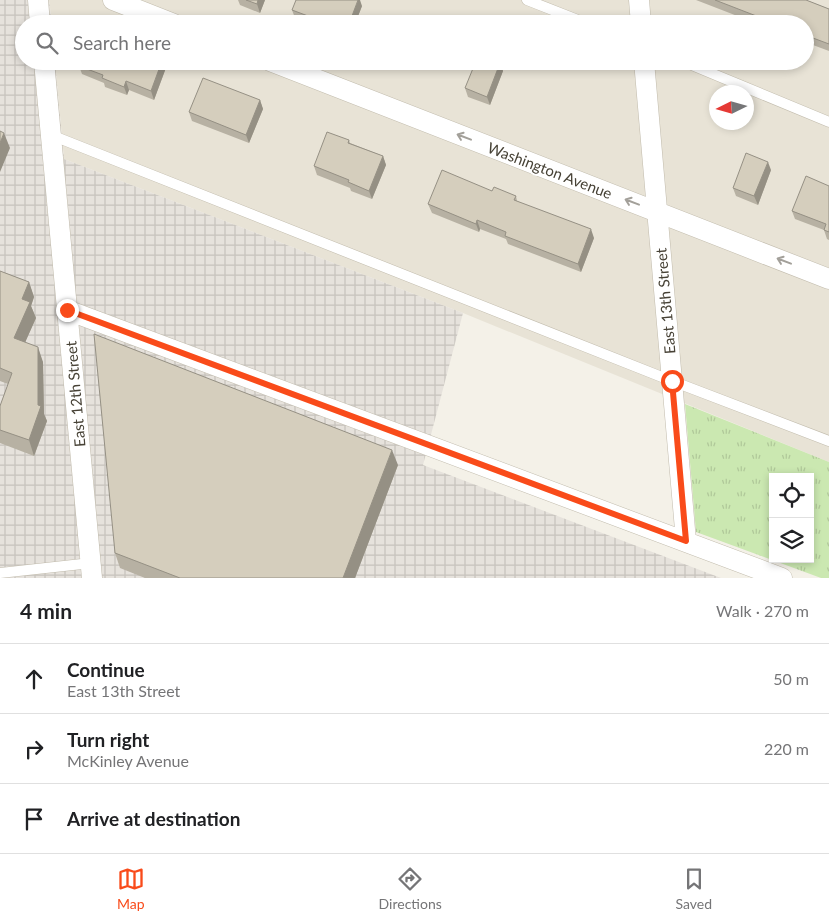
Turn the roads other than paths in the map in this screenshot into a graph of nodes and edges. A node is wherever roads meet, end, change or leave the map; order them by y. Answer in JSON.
{"nodes":[{"id":1,"x":38,"y":0,"type":"edge"},
{"id":2,"x":113,"y":0,"type":"edge"},
{"id":3,"x":527,"y":0,"type":"edge"},
{"id":4,"x":639,"y":0,"type":"edge"},
{"id":5,"x":39,"y":15,"type":"edge"},
{"id":6,"x":151,"y":15,"type":"edge"},
{"id":7,"x":565,"y":15,"type":"edge"},
{"id":8,"x":640,"y":15,"type":"edge"},
{"id":9,"x":45,"y":70,"type":"edge"},
{"id":10,"x":293,"y":70,"type":"edge"},
{"id":11,"x":645,"y":70,"type":"edge"},
{"id":12,"x":704,"y":70,"type":"edge"},
{"id":13,"x":829,"y":122,"type":"edge"},
{"id":14,"x":50,"y":135,"type":"junction"},
{"id":15,"x":657,"y":211,"type":"junction"},
{"id":16,"x":829,"y":278,"type":"edge"},
{"id":17,"x":67,"y":310,"type":"junction"},
{"id":18,"x":672,"y":381,"type":"junction"},
{"id":19,"x":829,"y":441,"type":"edge"},
{"id":20,"x":686,"y":541,"type":"junction"},
{"id":21,"x":92,"y":571,"type":"edge"},
{"id":22,"x":0,"y":573,"type":"edge"},
{"id":23,"x":782,"y":578,"type":"edge"}],
"edges":[{"from":1,"to":5,"type":"street"},
{"from":2,"to":6,"type":"street"},
{"from":3,"to":7,"type":"lane"},
{"from":4,"to":8,"type":"street"},
{"from":9,"to":14,"type":"street","name":"East 12th Street"},
{"from":15,"to":10,"type":"street","name":"Washington Avenue","one_way":true},
{"from":11,"to":15,"type":"street","name":"East 13th Street"},
{"from":12,"to":13,"type":"lane"},
{"from":14,"to":17,"type":"street","name":"East 12th Street"},
{"from":14,"to":18,"type":"lane"},
{"from":16,"to":15,"type":"street","name":"Washington Avenue","one_way":true},
{"from":15,"to":18,"type":"street","name":"East 13th Street"},
{"from":17,"to":20,"type":"street"},
{"from":17,"to":21,"type":"street","name":"East 12th Street"},
{"from":18,"to":19,"type":"lane"},
{"from":18,"to":20,"type":"street","name":"East 13th Street"},
{"from":20,"to":23,"type":"street"},
{"from":21,"to":22,"type":"lane"}]}
